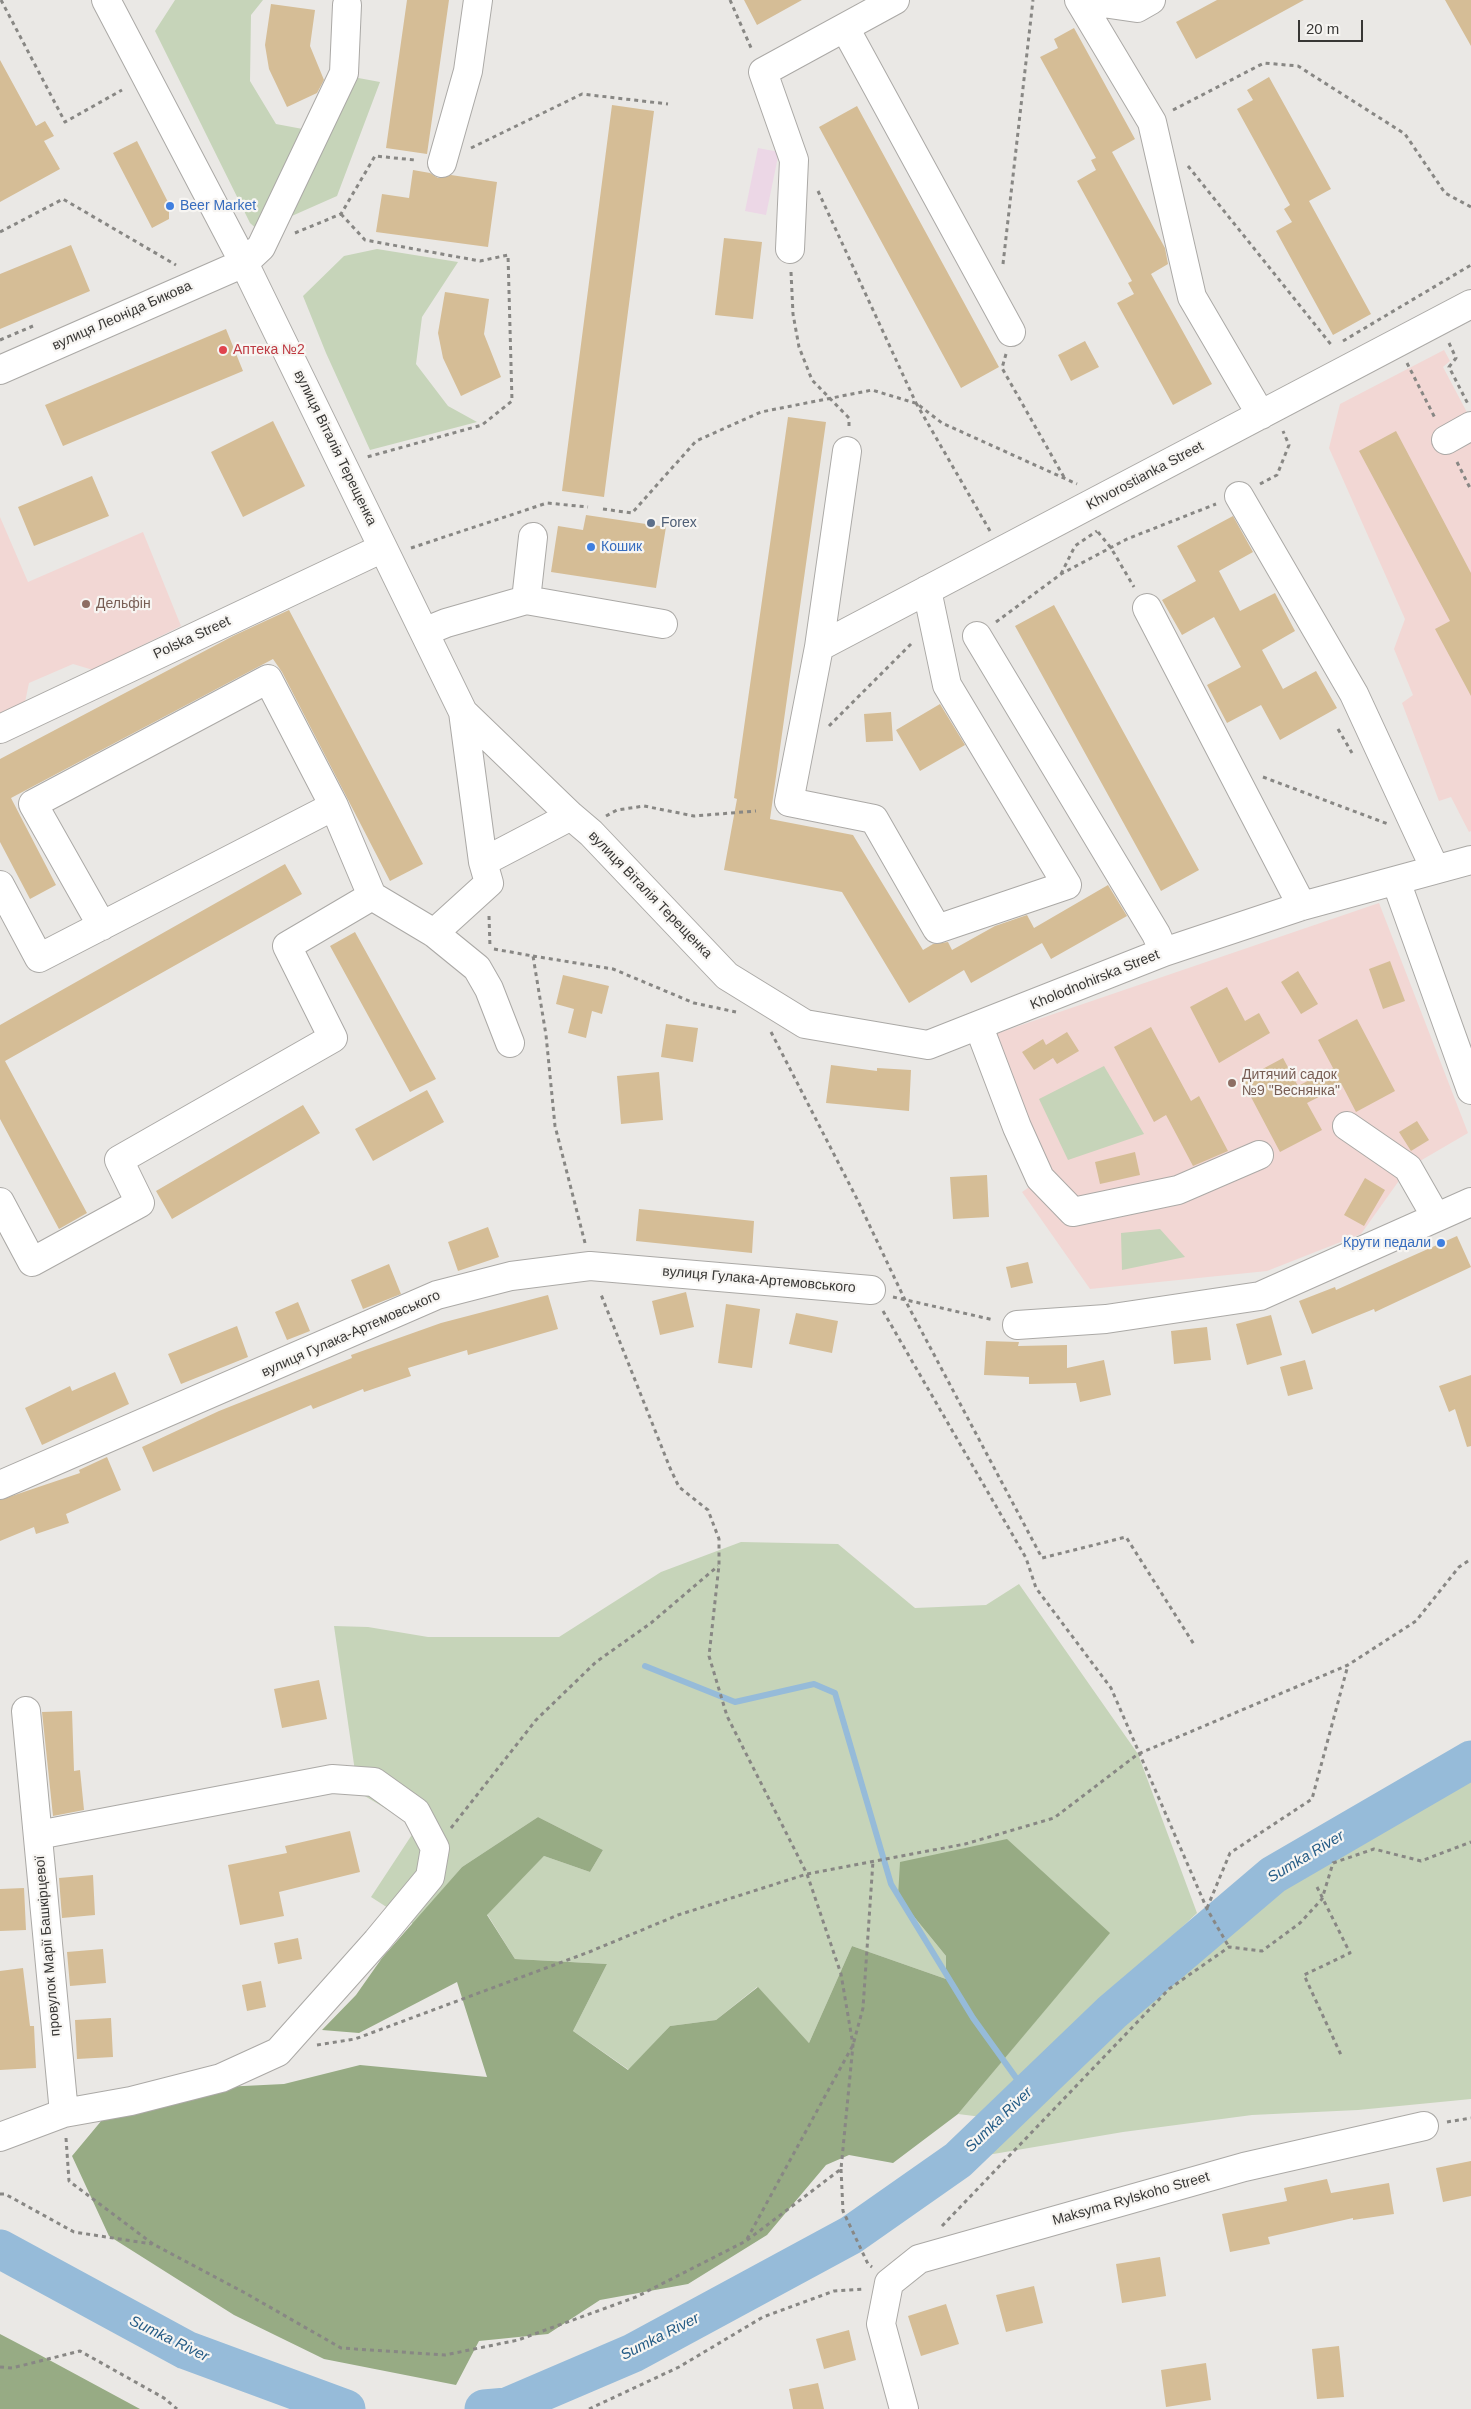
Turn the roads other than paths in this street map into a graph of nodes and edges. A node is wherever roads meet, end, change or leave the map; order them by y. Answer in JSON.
{"nodes":[{"id":1,"x":478,"y":0,"type":"edge"},
{"id":2,"x":895,"y":0,"type":"edge"},
{"id":3,"x":1080,"y":0,"type":"edge"},
{"id":4,"x":1151,"y":0,"type":"edge"},
{"id":5,"x":109,"y":1,"type":"edge"},
{"id":6,"x":347,"y":5,"type":"dead end"},
{"id":7,"x":845,"y":28,"type":"junction"},
{"id":8,"x":442,"y":162,"type":"road end"},
{"id":9,"x":790,"y":249,"type":"road end"},
{"id":10,"x":252,"y":255,"type":"junction"},
{"id":11,"x":1471,"y":304,"type":"edge"},
{"id":12,"x":1011,"y":332,"type":"road end"},
{"id":13,"x":0,"y":370,"type":"edge"},
{"id":14,"x":1261,"y":415,"type":"junction"},
{"id":15,"x":1471,"y":426,"type":"edge"},
{"id":16,"x":1446,"y":440,"type":"dead end"},
{"id":17,"x":848,"y":451,"type":"road end"},
{"id":18,"x":1239,"y":496,"type":"dead end"},
{"id":19,"x":533,"y":537,"type":"dead end"},
{"id":20,"x":383,"y":548,"type":"junction"},
{"id":21,"x":927,"y":590,"type":"junction"},
{"id":22,"x":526,"y":600,"type":"junction"},
{"id":23,"x":1147,"y":608,"type":"road end"},
{"id":24,"x":663,"y":624,"type":"dead end"},
{"id":25,"x":424,"y":632,"type":"junction"},
{"id":26,"x":977,"y":636,"type":"road end"},
{"id":27,"x":819,"y":647,"type":"junction"},
{"id":28,"x":463,"y":712,"type":"junction"},
{"id":29,"x":0,"y":729,"type":"edge"},
{"id":30,"x":334,"y":806,"type":"junction"},
{"id":31,"x":571,"y":816,"type":"junction"},
{"id":32,"x":1471,"y":860,"type":"edge"},
{"id":33,"x":1435,"y":869,"type":"junction"},
{"id":34,"x":486,"y":872,"type":"junction"},
{"id":35,"x":1396,"y":881,"type":"junction"},
{"id":36,"x":0,"y":886,"type":"edge"},
{"id":37,"x":372,"y":896,"type":"junction"},
{"id":38,"x":1302,"y":906,"type":"junction"},
{"id":39,"x":102,"y":926,"type":"junction"},
{"id":40,"x":434,"y":932,"type":"junction"},
{"id":41,"x":1164,"y":952,"type":"junction"},
{"id":42,"x":728,"y":976,"type":"joint"},
{"id":43,"x":979,"y":1026,"type":"junction"},
{"id":44,"x":510,"y":1043,"type":"dead end"},
{"id":45,"x":1471,"y":1090,"type":"edge"},
{"id":46,"x":1346,"y":1126,"type":"dead end"},
{"id":47,"x":1258,"y":1155,"type":"dead end"},
{"id":48,"x":0,"y":1202,"type":"edge"},
{"id":49,"x":1471,"y":1202,"type":"edge"},
{"id":50,"x":1436,"y":1217,"type":"junction"},
{"id":51,"x":871,"y":1290,"type":"road end"},
{"id":52,"x":1017,"y":1325,"type":"road end"},
{"id":53,"x":0,"y":1485,"type":"edge"},
{"id":54,"x":26,"y":1711,"type":"dead end"},
{"id":55,"x":38,"y":1835,"type":"junction"},
{"id":56,"x":64,"y":2113,"type":"junction"},
{"id":57,"x":1424,"y":2126,"type":"dead end"},
{"id":58,"x":0,"y":2138,"type":"edge"},
{"id":59,"x":904,"y":2409,"type":"edge"}],
"edges":[{"from":1,"to":8,"type":"street"},
{"from":2,"to":7,"type":"street"},
{"from":3,"to":4,"type":"street"},
{"from":3,"to":14,"type":"street"},
{"from":5,"to":10,"type":"street","name":"вулиця Віталія Терещенка"},
{"from":6,"to":10,"type":"street"},
{"from":7,"to":9,"type":"street"},
{"from":7,"to":12,"type":"street"},
{"from":10,"to":13,"type":"street","name":"вулиця Леоніда Бикова"},
{"from":10,"to":20,"type":"street","name":"вулиця Віталія Терещенка"},
{"from":11,"to":14,"type":"street","name":"Khvorostianka Street"},
{"from":14,"to":21,"type":"street","name":"Khvorostianka Street"},
{"from":15,"to":16,"type":"street"},
{"from":17,"to":27,"type":"street"},
{"from":18,"to":33,"type":"street"},
{"from":19,"to":22,"type":"street"},
{"from":20,"to":25,"type":"street","name":"вулиця Віталія Терещенка"},
{"from":20,"to":29,"type":"street","name":"Polska Street"},
{"from":21,"to":27,"type":"street","name":"Khvorostianka Street"},
{"from":21,"to":27,"type":"street"},
{"from":22,"to":24,"type":"street"},
{"from":22,"to":25,"type":"street"},
{"from":23,"to":38,"type":"street"},
{"from":25,"to":28,"type":"street","name":"вулиця Віталія Терещенка"},
{"from":26,"to":41,"type":"street"},
{"from":28,"to":31,"type":"street","name":"вулиця Віталія Терещенка"},
{"from":28,"to":34,"type":"street","name":"вулиця Віталія Терещенка"},
{"from":30,"to":37,"type":"street"},
{"from":30,"to":39,"type":"street"},
{"from":30,"to":39,"type":"street"},
{"from":31,"to":34,"type":"street"},
{"from":31,"to":42,"type":"street","name":"вулиця Віталія Терещенка"},
{"from":32,"to":33,"type":"street","name":"Kholodnohirska Street"},
{"from":33,"to":35,"type":"street","name":"Kholodnohirska Street"},
{"from":34,"to":40,"type":"street"},
{"from":35,"to":38,"type":"street","name":"Kholodnohirska Street"},
{"from":35,"to":45,"type":"street"},
{"from":36,"to":39,"type":"street"},
{"from":37,"to":40,"type":"street"},
{"from":37,"to":48,"type":"street"},
{"from":38,"to":41,"type":"street","name":"Kholodnohirska Street"},
{"from":40,"to":44,"type":"street"},
{"from":41,"to":43,"type":"street","name":"Kholodnohirska Street"},
{"from":42,"to":43,"type":"street","name":"Kholodnohirska Street"},
{"from":43,"to":47,"type":"street"},
{"from":46,"to":50,"type":"street"},
{"from":49,"to":50,"type":"street"},
{"from":50,"to":52,"type":"street"},
{"from":51,"to":53,"type":"street","name":"вулиця Гулака-Артемовського"},
{"from":54,"to":55,"type":"street","name":"провулок Марії Башкірцевої"},
{"from":55,"to":56,"type":"street","name":"провулок Марії Башкірцевої"},
{"from":55,"to":56,"type":"street"},
{"from":56,"to":58,"type":"street"},
{"from":57,"to":59,"type":"street","name":"Maksyma Rylskoho Street"}]}
